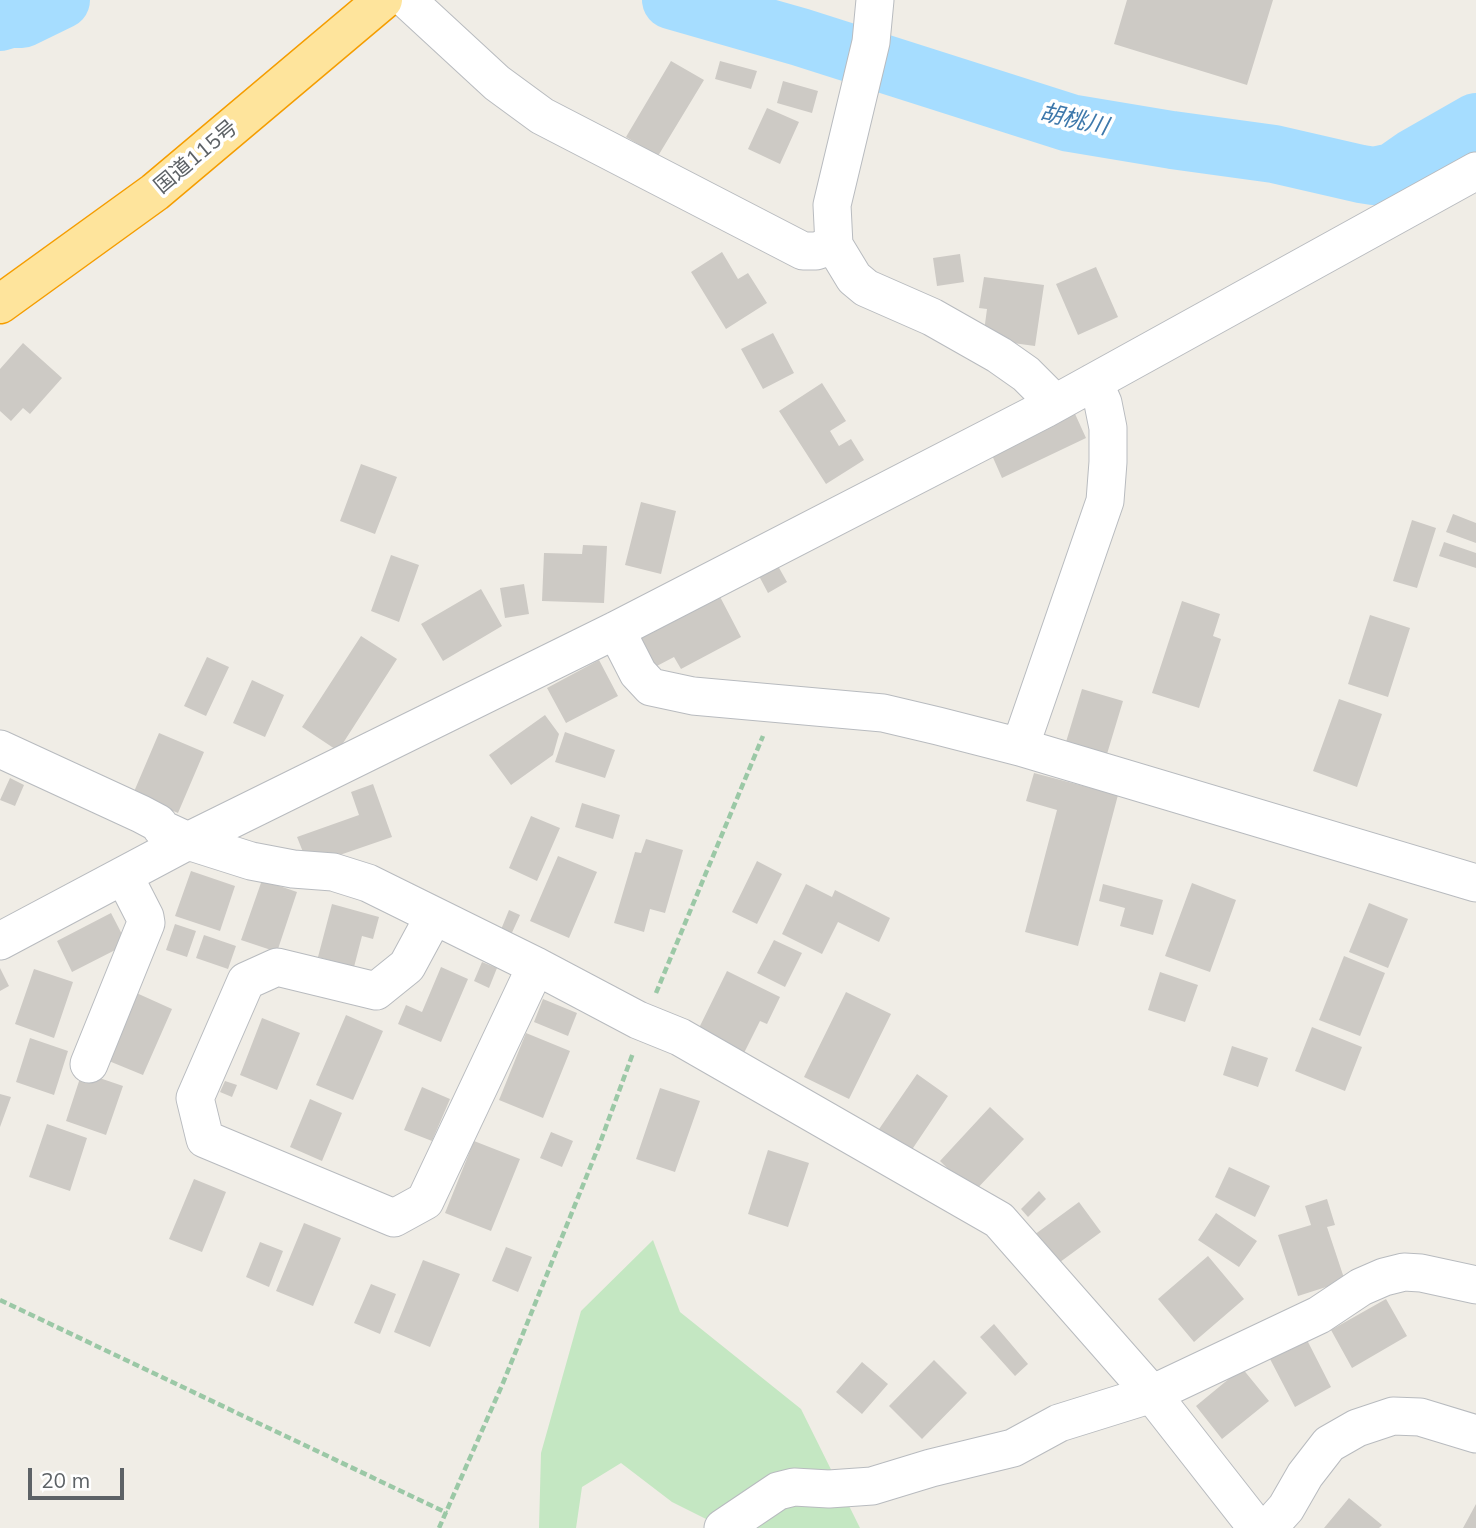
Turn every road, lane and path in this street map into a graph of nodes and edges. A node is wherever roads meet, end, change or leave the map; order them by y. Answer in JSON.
{"nodes":[{"id":1,"x":383,"y":0,"type":"edge"},
{"id":2,"x":407,"y":0,"type":"edge"},
{"id":3,"x":875,"y":0,"type":"edge"},
{"id":4,"x":1476,"y":171,"type":"edge"},
{"id":5,"x":834,"y":245,"type":"junction"},
{"id":6,"x":0,"y":304,"type":"edge"},
{"id":7,"x":1094,"y":382,"type":"junction"},
{"id":8,"x":1055,"y":403,"type":"junction"},
{"id":9,"x":615,"y":630,"type":"junction"},
{"id":10,"x":777,"y":703,"type":"junction"},
{"id":11,"x":1020,"y":747,"type":"junction"},
{"id":12,"x":0,"y":749,"type":"edge"},
{"id":13,"x":188,"y":841,"type":"junction"},
{"id":14,"x":124,"y":876,"type":"junction"},
{"id":15,"x":1476,"y":883,"type":"edge"},
{"id":16,"x":434,"y":916,"type":"junction"},
{"id":17,"x":0,"y":941,"type":"edge"},
{"id":18,"x":536,"y":966,"type":"junction"},
{"id":19,"x":644,"y":1023,"type":"junction"},
{"id":20,"x":89,"y":1064,"type":"dead end"},
{"id":21,"x":1476,"y":1285,"type":"edge"},
{"id":22,"x":0,"y":1300,"type":"edge"},
{"id":23,"x":1152,"y":1394,"type":"junction"},
{"id":24,"x":1476,"y":1434,"type":"edge"},
{"id":25,"x":447,"y":1513,"type":"junction"},
{"id":26,"x":439,"y":1528,"type":"edge"},
{"id":27,"x":723,"y":1528,"type":"edge"},
{"id":28,"x":1257,"y":1528,"type":"edge"},
{"id":29,"x":1268,"y":1528,"type":"edge"}],
"edges":[{"from":1,"to":6,"type":"highway","name":"国道115号"},
{"from":2,"to":5,"type":"street"},
{"from":3,"to":5,"type":"street"},
{"from":4,"to":7,"type":"street"},
{"from":5,"to":8,"type":"street"},
{"from":7,"to":8,"type":"street"},
{"from":7,"to":11,"type":"street"},
{"from":8,"to":9,"type":"street"},
{"from":9,"to":10,"type":"street"},
{"from":9,"to":13,"type":"street"},
{"from":10,"to":11,"type":"street"},
{"from":10,"to":19,"type":"path"},
{"from":11,"to":15,"type":"street"},
{"from":12,"to":13,"type":"street"},
{"from":13,"to":14,"type":"street"},
{"from":13,"to":16,"type":"street"},
{"from":14,"to":17,"type":"street"},
{"from":14,"to":20,"type":"street"},
{"from":16,"to":18,"type":"street"},
{"from":16,"to":18,"type":"street"},
{"from":18,"to":19,"type":"street"},
{"from":19,"to":23,"type":"street"},
{"from":19,"to":25,"type":"path"},
{"from":21,"to":23,"type":"street"},
{"from":22,"to":25,"type":"path"},
{"from":23,"to":27,"type":"street"},
{"from":23,"to":28,"type":"street"},
{"from":24,"to":29,"type":"street"},
{"from":25,"to":26,"type":"path"}]}
